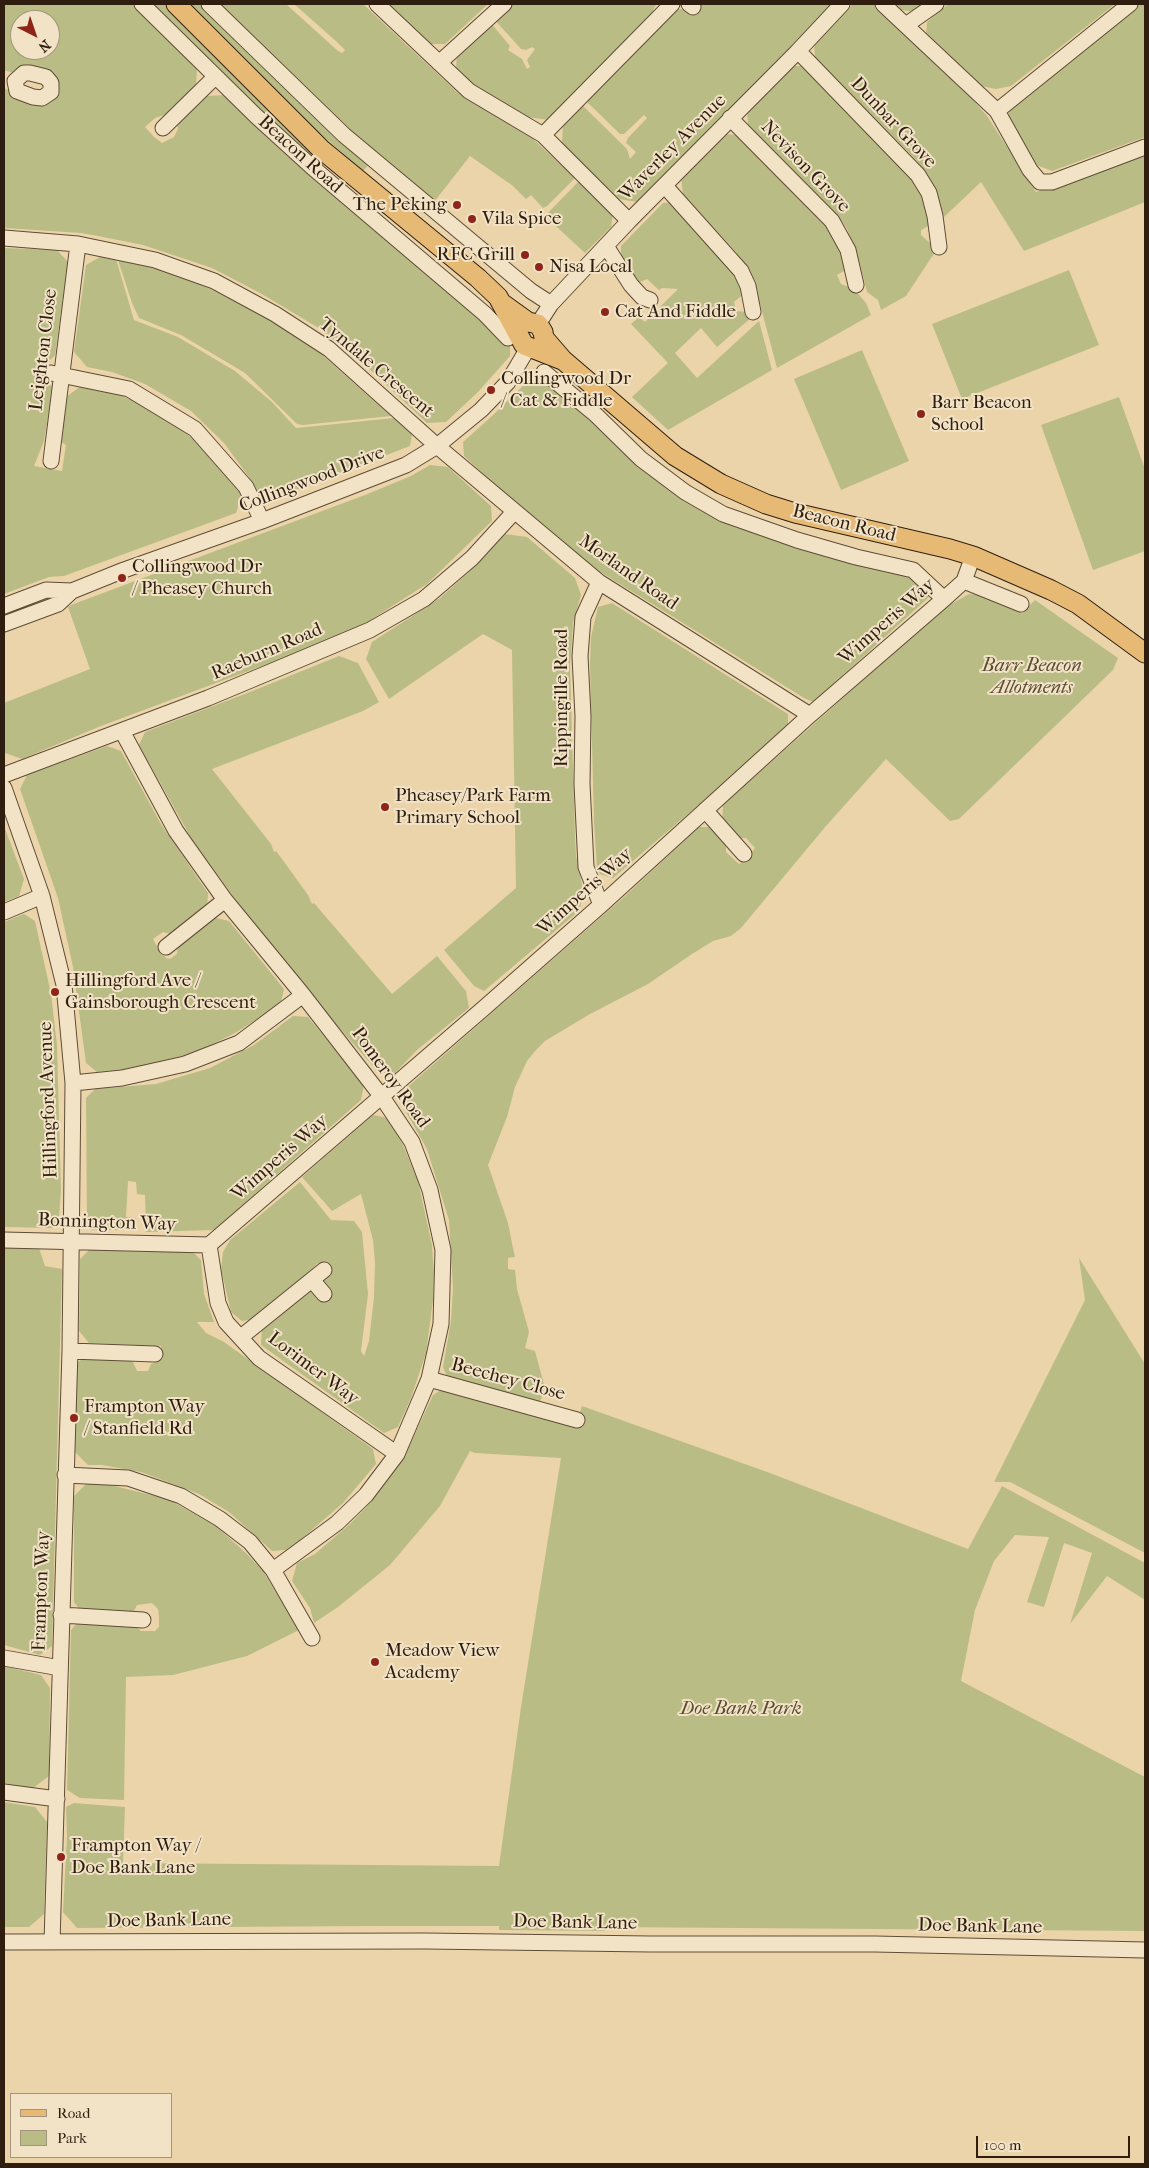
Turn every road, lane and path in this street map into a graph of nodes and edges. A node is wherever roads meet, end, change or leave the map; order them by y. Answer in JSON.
{"nodes":[{"id":1,"x":142,"y":4,"type":"edge"},
{"id":2,"x":176,"y":4,"type":"edge"},
{"id":3,"x":208,"y":4,"type":"edge"},
{"id":4,"x":377,"y":4,"type":"edge"},
{"id":5,"x":504,"y":4,"type":"edge"},
{"id":6,"x":672,"y":4,"type":"edge"},
{"id":7,"x":842,"y":4,"type":"edge"},
{"id":8,"x":883,"y":4,"type":"edge"},
{"id":9,"x":936,"y":4,"type":"edge"},
{"id":10,"x":1130,"y":4,"type":"edge"},
{"id":11,"x":906,"y":26,"type":"junction"},
{"id":12,"x":798,"y":51,"type":"junction"},
{"id":13,"x":439,"y":63,"type":"junction"},
{"id":14,"x":215,"y":77,"type":"junction"},
{"id":15,"x":997,"y":111,"type":"junction"},
{"id":16,"x":730,"y":118,"type":"junction"},
{"id":17,"x":163,"y":128,"type":"dead end"},
{"id":18,"x":543,"y":135,"type":"junction"},
{"id":19,"x":1145,"y":147,"type":"edge"},
{"id":20,"x":665,"y":186,"type":"junction"},
{"id":21,"x":629,"y":221,"type":"junction"},
{"id":22,"x":4,"y":238,"type":"edge"},
{"id":23,"x":933,"y":238,"type":"dead end"},
{"id":24,"x":78,"y":244,"type":"junction"},
{"id":25,"x":606,"y":246,"type":"junction"},
{"id":26,"x":851,"y":279,"type":"dead end"},
{"id":27,"x":650,"y":300,"type":"dead end"},
{"id":28,"x":551,"y":304,"type":"junction"},
{"id":29,"x":747,"y":304,"type":"dead end"},
{"id":30,"x":528,"y":336,"type":"junction"},
{"id":31,"x":544,"y":372,"type":"dead end"},
{"id":32,"x":56,"y":373,"type":"junction"},
{"id":33,"x":437,"y":446,"type":"junction"},
{"id":34,"x":51,"y":461,"type":"dead end"},
{"id":35,"x":514,"y":512,"type":"junction"},
{"id":36,"x":262,"y":521,"type":"junction"},
{"id":37,"x":973,"y":556,"type":"junction"},
{"id":38,"x":964,"y":581,"type":"junction"},
{"id":39,"x":599,"y":582,"type":"junction"},
{"id":40,"x":72,"y":591,"type":"junction"},
{"id":41,"x":944,"y":599,"type":"junction"},
{"id":42,"x":1021,"y":604,"type":"dead end"},
{"id":43,"x":4,"y":606,"type":"edge"},
{"id":44,"x":4,"y":624,"type":"edge"},
{"id":45,"x":1145,"y":653,"type":"edge"},
{"id":46,"x":810,"y":715,"type":"junction"},
{"id":47,"x":122,"y":731,"type":"junction"},
{"id":48,"x":4,"y":775,"type":"edge"},
{"id":49,"x":4,"y":788,"type":"edge"},
{"id":50,"x":705,"y":810,"type":"junction"},
{"id":51,"x":744,"y":854,"type":"dead end"},
{"id":52,"x":42,"y":896,"type":"junction"},
{"id":53,"x":225,"y":900,"type":"junction"},
{"id":54,"x":601,"y":905,"type":"junction"},
{"id":55,"x":4,"y":912,"type":"edge"},
{"id":56,"x":165,"y":946,"type":"dead end"},
{"id":57,"x":304,"y":995,"type":"junction"},
{"id":58,"x":72,"y":1083,"type":"junction"},
{"id":59,"x":382,"y":1097,"type":"junction"},
{"id":60,"x":4,"y":1240,"type":"edge"},
{"id":61,"x":72,"y":1241,"type":"junction"},
{"id":62,"x":209,"y":1245,"type":"junction"},
{"id":63,"x":324,"y":1270,"type":"dead end"},
{"id":64,"x":312,"y":1280,"type":"junction"},
{"id":65,"x":324,"y":1294,"type":"dead end"},
{"id":66,"x":241,"y":1337,"type":"junction"},
{"id":67,"x":70,"y":1351,"type":"junction"},
{"id":68,"x":146,"y":1359,"type":"dead end"},
{"id":69,"x":429,"y":1379,"type":"junction"},
{"id":70,"x":576,"y":1420,"type":"dead end"},
{"id":71,"x":397,"y":1454,"type":"junction"},
{"id":72,"x":65,"y":1475,"type":"junction"},
{"id":73,"x":273,"y":1570,"type":"junction"},
{"id":74,"x":61,"y":1615,"type":"junction"},
{"id":75,"x":143,"y":1620,"type":"dead end"},
{"id":76,"x":310,"y":1634,"type":"dead end"},
{"id":77,"x":4,"y":1658,"type":"edge"},
{"id":78,"x":60,"y":1668,"type":"junction"},
{"id":79,"x":4,"y":1792,"type":"edge"},
{"id":80,"x":57,"y":1799,"type":"junction"},
{"id":81,"x":4,"y":1942,"type":"edge"},
{"id":82,"x":52,"y":1942,"type":"junction"},
{"id":83,"x":1145,"y":1950,"type":"edge"}],
"edges":[{"from":1,"to":14,"type":"street","name":"Beacon Road"},
{"from":2,"to":30,"type":"main road","name":"Beacon Road"},
{"from":3,"to":28,"type":"street"},
{"from":4,"to":13,"type":"street"},
{"from":5,"to":13,"type":"street"},
{"from":6,"to":18,"type":"street"},
{"from":7,"to":12,"type":"street","name":"Waverley Avenue"},
{"from":8,"to":11,"type":"street"},
{"from":9,"to":11,"type":"street"},
{"from":10,"to":15,"type":"street"},
{"from":11,"to":15,"type":"street"},
{"from":12,"to":16,"type":"street","name":"Waverley Avenue"},
{"from":12,"to":23,"type":"street","name":"Dunbar Grove"},
{"from":13,"to":18,"type":"street"},
{"from":14,"to":17,"type":"street"},
{"from":14,"to":30,"type":"street","name":"Beacon Road"},
{"from":15,"to":19,"type":"street"},
{"from":16,"to":20,"type":"street","name":"Waverley Avenue"},
{"from":16,"to":26,"type":"street","name":"Nevison Grove"},
{"from":18,"to":21,"type":"street"},
{"from":20,"to":21,"type":"street","name":"Waverley Avenue"},
{"from":20,"to":29,"type":"street"},
{"from":21,"to":25,"type":"street","name":"Waverley Avenue"},
{"from":22,"to":24,"type":"street","name":"Tyndale Crescent"},
{"from":24,"to":32,"type":"street","name":"Leighton Close"},
{"from":24,"to":33,"type":"street","name":"Tyndale Crescent"},
{"from":25,"to":27,"type":"street"},
{"from":25,"to":28,"type":"street","name":"Waverley Avenue"},
{"from":28,"to":30,"type":"street","name":"Waverley Avenue"},
{"from":30,"to":33,"type":"street","name":"Collingwood Drive"},
{"from":30,"to":37,"type":"main road","name":"Beacon Road"},
{"from":31,"to":41,"type":"street","name":"Beacon Road"},
{"from":32,"to":34,"type":"street","name":"Leighton Close"},
{"from":32,"to":36,"type":"street"},
{"from":33,"to":35,"type":"street","name":"Morland Road"},
{"from":33,"to":36,"type":"street","name":"Collingwood Drive"},
{"from":35,"to":39,"type":"street","name":"Morland Road"},
{"from":35,"to":47,"type":"street","name":"Raeburn Road"},
{"from":36,"to":40,"type":"street","name":"Collingwood Drive"},
{"from":37,"to":38,"type":"street","name":"Wimperis Way"},
{"from":37,"to":45,"type":"main road","name":"Beacon Road"},
{"from":38,"to":41,"type":"street","name":"Wimperis Way"},
{"from":38,"to":42,"type":"street"},
{"from":39,"to":46,"type":"street","name":"Morland Road"},
{"from":39,"to":54,"type":"street","name":"Rippingille Road"},
{"from":40,"to":43,"type":"street","name":"Collingwood Drive"},
{"from":40,"to":44,"type":"street","name":"Collingwood Drive"},
{"from":41,"to":46,"type":"street","name":"Wimperis Way"},
{"from":46,"to":50,"type":"street","name":"Wimperis Way"},
{"from":47,"to":48,"type":"street","name":"Raeburn Road"},
{"from":47,"to":53,"type":"street","name":"Pomeroy Road"},
{"from":49,"to":52,"type":"street","name":"Hillingford Avenue"},
{"from":50,"to":51,"type":"street"},
{"from":50,"to":54,"type":"street","name":"Wimperis Way"},
{"from":52,"to":55,"type":"street"},
{"from":52,"to":58,"type":"street","name":"Hillingford Avenue"},
{"from":53,"to":56,"type":"street"},
{"from":53,"to":57,"type":"street","name":"Pomeroy Road"},
{"from":54,"to":59,"type":"street","name":"Wimperis Way"},
{"from":57,"to":58,"type":"street"},
{"from":57,"to":59,"type":"street","name":"Pomeroy Road"},
{"from":58,"to":61,"type":"street","name":"Hillingford Avenue"},
{"from":59,"to":62,"type":"street","name":"Wimperis Way"},
{"from":59,"to":69,"type":"street","name":"Pomeroy Road"},
{"from":60,"to":61,"type":"street","name":"Bonnington Way"},
{"from":61,"to":62,"type":"street","name":"Bonnington Way"},
{"from":61,"to":67,"type":"street","name":"Frampton Way"},
{"from":62,"to":66,"type":"street","name":"Lorimer Way"},
{"from":63,"to":64,"type":"street"},
{"from":64,"to":65,"type":"street"},
{"from":64,"to":66,"type":"street"},
{"from":66,"to":71,"type":"street","name":"Lorimer Way"},
{"from":67,"to":68,"type":"street"},
{"from":67,"to":72,"type":"street","name":"Frampton Way"},
{"from":69,"to":70,"type":"street","name":"Beechey Close"},
{"from":69,"to":71,"type":"street","name":"Pomeroy Road"},
{"from":71,"to":73,"type":"street","name":"Pomeroy Road"},
{"from":72,"to":73,"type":"street"},
{"from":72,"to":74,"type":"street","name":"Frampton Way"},
{"from":73,"to":76,"type":"street"},
{"from":74,"to":75,"type":"street"},
{"from":74,"to":78,"type":"street","name":"Frampton Way"},
{"from":77,"to":78,"type":"street"},
{"from":78,"to":80,"type":"street","name":"Frampton Way"},
{"from":79,"to":80,"type":"street"},
{"from":80,"to":82,"type":"street","name":"Frampton Way"},
{"from":81,"to":82,"type":"street","name":"Doe Bank Lane"},
{"from":82,"to":83,"type":"street","name":"Doe Bank Lane"}]}
